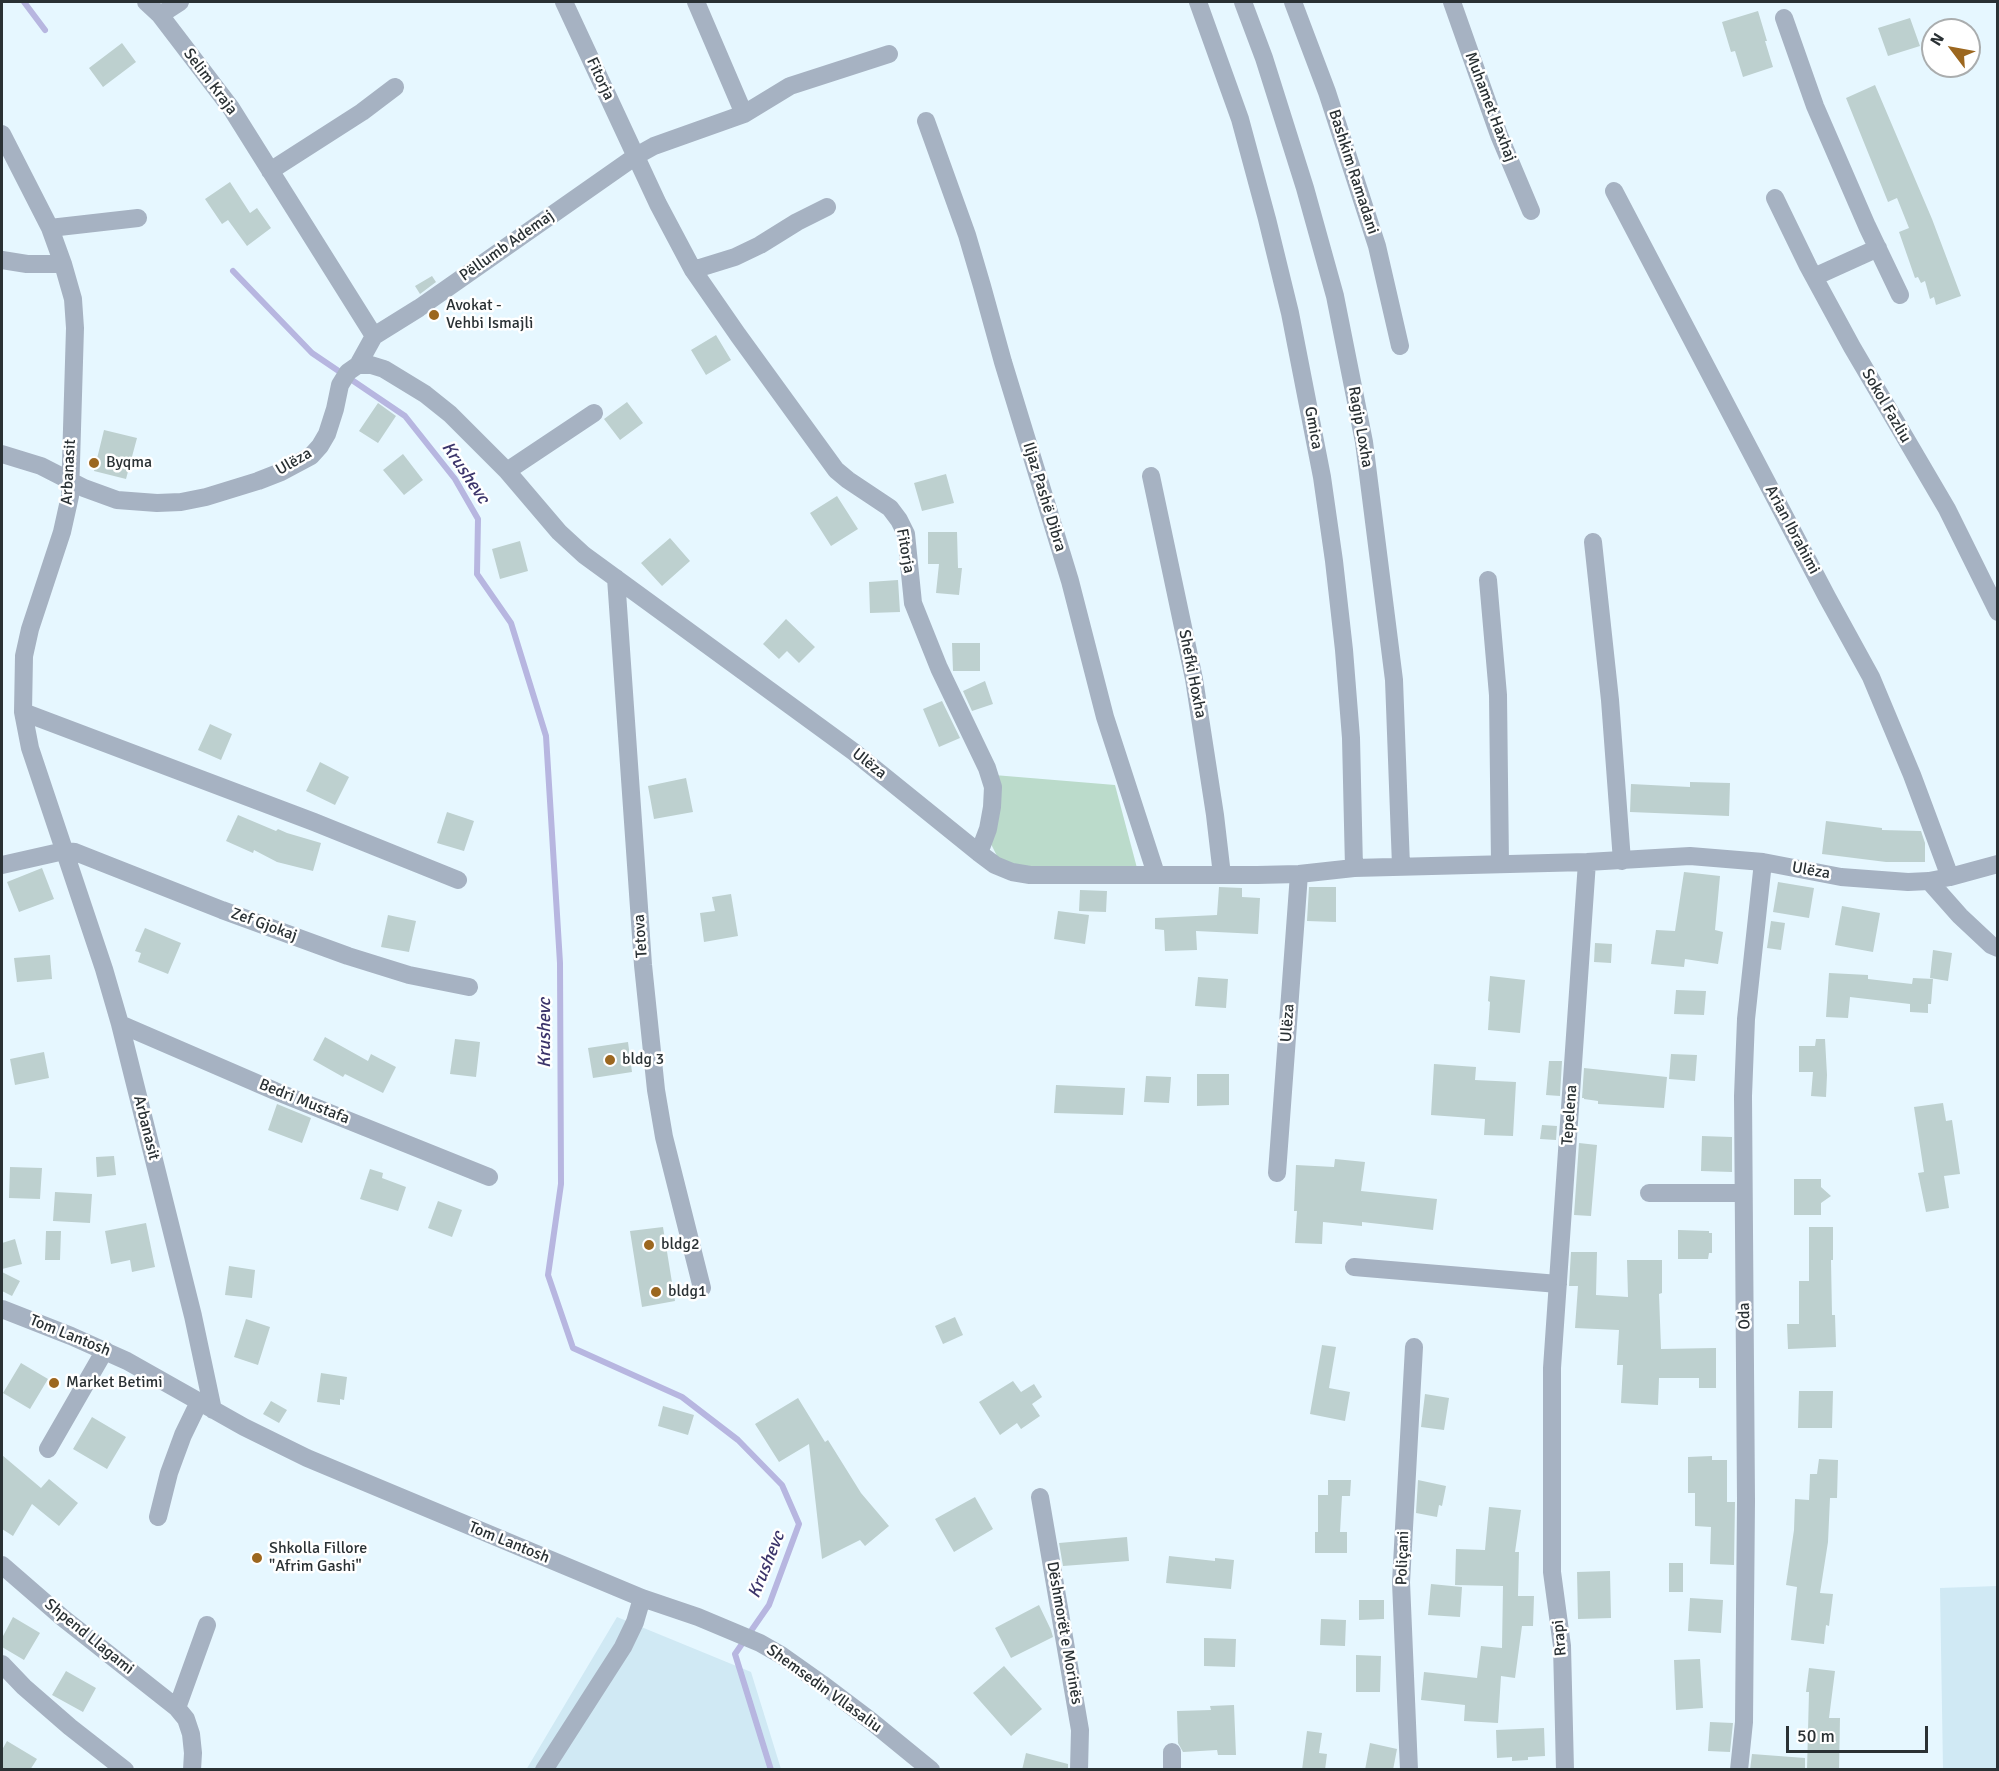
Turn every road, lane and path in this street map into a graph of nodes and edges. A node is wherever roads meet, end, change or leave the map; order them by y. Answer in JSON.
{"nodes":[{"id":1,"x":146,"y":2,"type":"edge"},
{"id":2,"x":180,"y":2,"type":"edge"},
{"id":3,"x":564,"y":2,"type":"edge"},
{"id":4,"x":696,"y":2,"type":"edge"},
{"id":5,"x":1198,"y":2,"type":"edge"},
{"id":6,"x":1243,"y":2,"type":"edge"},
{"id":7,"x":1293,"y":2,"type":"edge"},
{"id":8,"x":1452,"y":2,"type":"edge"},
{"id":9,"x":160,"y":15,"type":"junction"},
{"id":10,"x":1784,"y":18,"type":"dead end"},
{"id":11,"x":889,"y":54,"type":"dead end"},
{"id":12,"x":395,"y":87,"type":"dead end"},
{"id":13,"x":744,"y":114,"type":"junction"},
{"id":14,"x":926,"y":121,"type":"dead end"},
{"id":15,"x":2,"y":134,"type":"edge"},
{"id":16,"x":636,"y":156,"type":"junction"},
{"id":17,"x":270,"y":171,"type":"junction"},
{"id":18,"x":1614,"y":191,"type":"dead end"},
{"id":19,"x":1775,"y":198,"type":"dead end"},
{"id":20,"x":827,"y":207,"type":"dead end"},
{"id":21,"x":1531,"y":211,"type":"dead end"},
{"id":22,"x":138,"y":218,"type":"dead end"},
{"id":23,"x":50,"y":228,"type":"junction"},
{"id":24,"x":1878,"y":248,"type":"junction"},
{"id":25,"x":2,"y":260,"type":"edge"},
{"id":26,"x":63,"y":264,"type":"junction"},
{"id":27,"x":693,"y":270,"type":"junction"},
{"id":28,"x":1814,"y":277,"type":"junction"},
{"id":29,"x":1900,"y":295,"type":"dead end"},
{"id":30,"x":374,"y":336,"type":"junction"},
{"id":31,"x":1400,"y":346,"type":"dead end"},
{"id":32,"x":349,"y":374,"type":"junction"},
{"id":33,"x":594,"y":413,"type":"dead end"},
{"id":34,"x":2,"y":454,"type":"edge"},
{"id":35,"x":507,"y":471,"type":"junction"},
{"id":36,"x":1151,"y":476,"type":"dead end"},
{"id":37,"x":69,"y":479,"type":"junction"},
{"id":38,"x":1593,"y":542,"type":"dead end"},
{"id":39,"x":616,"y":578,"type":"junction"},
{"id":40,"x":1488,"y":580,"type":"dead end"},
{"id":41,"x":1998,"y":612,"type":"edge"},
{"id":42,"x":23,"y":712,"type":"junction"},
{"id":43,"x":64,"y":850,"type":"junction"},
{"id":44,"x":979,"y":853,"type":"junction"},
{"id":45,"x":1622,"y":861,"type":"junction"},
{"id":46,"x":1587,"y":862,"type":"junction"},
{"id":47,"x":1763,"y":862,"type":"junction"},
{"id":48,"x":1500,"y":864,"type":"junction"},
{"id":49,"x":1998,"y":864,"type":"edge"},
{"id":50,"x":2,"y":866,"type":"edge"},
{"id":51,"x":1401,"y":866,"type":"junction"},
{"id":52,"x":1354,"y":868,"type":"junction"},
{"id":53,"x":1156,"y":874,"type":"junction"},
{"id":54,"x":1299,"y":874,"type":"junction"},
{"id":55,"x":1222,"y":875,"type":"junction"},
{"id":56,"x":1950,"y":877,"type":"junction"},
{"id":57,"x":458,"y":880,"type":"dead end"},
{"id":58,"x":1929,"y":881,"type":"junction"},
{"id":59,"x":1998,"y":948,"type":"edge"},
{"id":60,"x":469,"y":987,"type":"dead end"},
{"id":61,"x":120,"y":1024,"type":"junction"},
{"id":62,"x":1276,"y":1173,"type":"dead end"},
{"id":63,"x":489,"y":1177,"type":"dead end"},
{"id":64,"x":1649,"y":1193,"type":"dead end"},
{"id":65,"x":1743,"y":1193,"type":"junction"},
{"id":66,"x":1354,"y":1268,"type":"dead end"},
{"id":67,"x":1558,"y":1284,"type":"junction"},
{"id":68,"x":702,"y":1288,"type":"dead end"},
{"id":69,"x":2,"y":1309,"type":"edge"},
{"id":70,"x":1414,"y":1347,"type":"dead end"},
{"id":71,"x":105,"y":1350,"type":"junction"},
{"id":72,"x":1552,"y":1368,"type":"joint"},
{"id":73,"x":206,"y":1406,"type":"junction"},
{"id":74,"x":48,"y":1449,"type":"dead end"},
{"id":75,"x":1040,"y":1497,"type":"dead end"},
{"id":76,"x":158,"y":1517,"type":"dead end"},
{"id":77,"x":2,"y":1565,"type":"edge"},
{"id":78,"x":642,"y":1598,"type":"junction"},
{"id":79,"x":207,"y":1625,"type":"dead end"},
{"id":80,"x":2,"y":1664,"type":"edge"},
{"id":81,"x":177,"y":1708,"type":"junction"},
{"id":82,"x":125,"y":1770,"type":"edge"},
{"id":83,"x":192,"y":1770,"type":"edge"},
{"id":84,"x":544,"y":1770,"type":"edge"},
{"id":85,"x":931,"y":1770,"type":"edge"},
{"id":86,"x":1079,"y":1770,"type":"edge"},
{"id":87,"x":1409,"y":1770,"type":"edge"},
{"id":88,"x":1565,"y":1770,"type":"edge"},
{"id":89,"x":1739,"y":1770,"type":"edge"}],
"edges":[{"from":1,"to":9,"type":"street","name":"Selim Kraja"},
{"from":2,"to":9,"type":"street"},
{"from":3,"to":16,"type":"street","name":"Fitorja"},
{"from":4,"to":13,"type":"street"},
{"from":5,"to":52,"type":"street","name":"Gmica"},
{"from":6,"to":51,"type":"street","name":"Ragip Loxha"},
{"from":7,"to":31,"type":"street","name":"Bashkim Ramadani"},
{"from":8,"to":21,"type":"street","name":"Muhamet Haxhaj"},
{"from":9,"to":17,"type":"street","name":"Selim Kraja"},
{"from":10,"to":24,"type":"street"},
{"from":11,"to":13,"type":"street"},
{"from":12,"to":17,"type":"street"},
{"from":13,"to":16,"type":"street"},
{"from":14,"to":53,"type":"street","name":"Iljaz Pashë Dibra"},
{"from":15,"to":23,"type":"street","name":"Arbanasit"},
{"from":16,"to":27,"type":"street","name":"Fitorja"},
{"from":16,"to":30,"type":"street","name":"Pëllumb Ademaj"},
{"from":17,"to":30,"type":"street","name":"Selim Kraja"},
{"from":18,"to":56,"type":"street","name":"Arian Ibrahimi"},
{"from":19,"to":28,"type":"street","name":"Sokol Fazliu"},
{"from":20,"to":27,"type":"street"},
{"from":22,"to":23,"type":"street"},
{"from":23,"to":26,"type":"street","name":"Arbanasit"},
{"from":24,"to":28,"type":"street"},
{"from":24,"to":29,"type":"street"},
{"from":25,"to":26,"type":"street"},
{"from":26,"to":37,"type":"street","name":"Arbanasit"},
{"from":27,"to":44,"type":"street","name":"Fitorja"},
{"from":28,"to":41,"type":"street","name":"Sokol Fazliu"},
{"from":30,"to":32,"type":"street","name":"Pëllumb Ademaj"},
{"from":32,"to":35,"type":"street","name":"Ulëza"},
{"from":32,"to":37,"type":"street","name":"Ulëza"},
{"from":33,"to":35,"type":"street"},
{"from":34,"to":37,"type":"street","name":"Ulëza"},
{"from":35,"to":39,"type":"street","name":"Ulëza"},
{"from":36,"to":55,"type":"street","name":"Shefki Hoxha"},
{"from":37,"to":42,"type":"street","name":"Arbanasit"},
{"from":38,"to":45,"type":"street"},
{"from":39,"to":44,"type":"street","name":"Ulëza"},
{"from":39,"to":68,"type":"street","name":"Tetova"},
{"from":40,"to":48,"type":"street"},
{"from":42,"to":43,"type":"street","name":"Arbanasit"},
{"from":42,"to":57,"type":"street"},
{"from":43,"to":50,"type":"street"},
{"from":43,"to":60,"type":"street","name":"Zef Gjokaj"},
{"from":43,"to":61,"type":"street","name":"Arbanasit"},
{"from":44,"to":53,"type":"street","name":"Ulëza"},
{"from":45,"to":46,"type":"street","name":"Ulëza"},
{"from":45,"to":47,"type":"street","name":"Ulëza"},
{"from":46,"to":48,"type":"street","name":"Ulëza"},
{"from":46,"to":67,"type":"street","name":"Tepelena"},
{"from":47,"to":58,"type":"street","name":"Ulëza"},
{"from":47,"to":65,"type":"street","name":"Oda"},
{"from":48,"to":51,"type":"street","name":"Ulëza"},
{"from":49,"to":56,"type":"street","name":"Ulëza"},
{"from":51,"to":52,"type":"street","name":"Ulëza"},
{"from":52,"to":54,"type":"street","name":"Ulëza"},
{"from":53,"to":55,"type":"street","name":"Ulëza"},
{"from":54,"to":55,"type":"street","name":"Ulëza"},
{"from":54,"to":62,"type":"street","name":"Ulëza"},
{"from":56,"to":58,"type":"street","name":"Ulëza"},
{"from":58,"to":59,"type":"street"},
{"from":61,"to":63,"type":"street","name":"Bedri Mustafa"},
{"from":61,"to":73,"type":"street","name":"Arbanasit"},
{"from":64,"to":65,"type":"street"},
{"from":65,"to":89,"type":"street","name":"Oda"},
{"from":66,"to":67,"type":"street"},
{"from":67,"to":72,"type":"street","name":"Tepelena"},
{"from":69,"to":71,"type":"street","name":"Tom Lantosh"},
{"from":70,"to":87,"type":"street","name":"Poliçani"},
{"from":71,"to":73,"type":"street","name":"Tom Lantosh"},
{"from":71,"to":74,"type":"street"},
{"from":72,"to":88,"type":"street","name":"Rrapi"},
{"from":73,"to":76,"type":"street"},
{"from":73,"to":78,"type":"street","name":"Tom Lantosh"},
{"from":75,"to":86,"type":"street","name":"Dëshmorët e Morinës"},
{"from":77,"to":81,"type":"street","name":"Shpend Llagami"},
{"from":78,"to":84,"type":"street"},
{"from":78,"to":85,"type":"street","name":"Shemsedin Vllasaliu"},
{"from":79,"to":81,"type":"street"},
{"from":80,"to":82,"type":"street"},
{"from":81,"to":83,"type":"street","name":"Shpend Llagami"}]}
